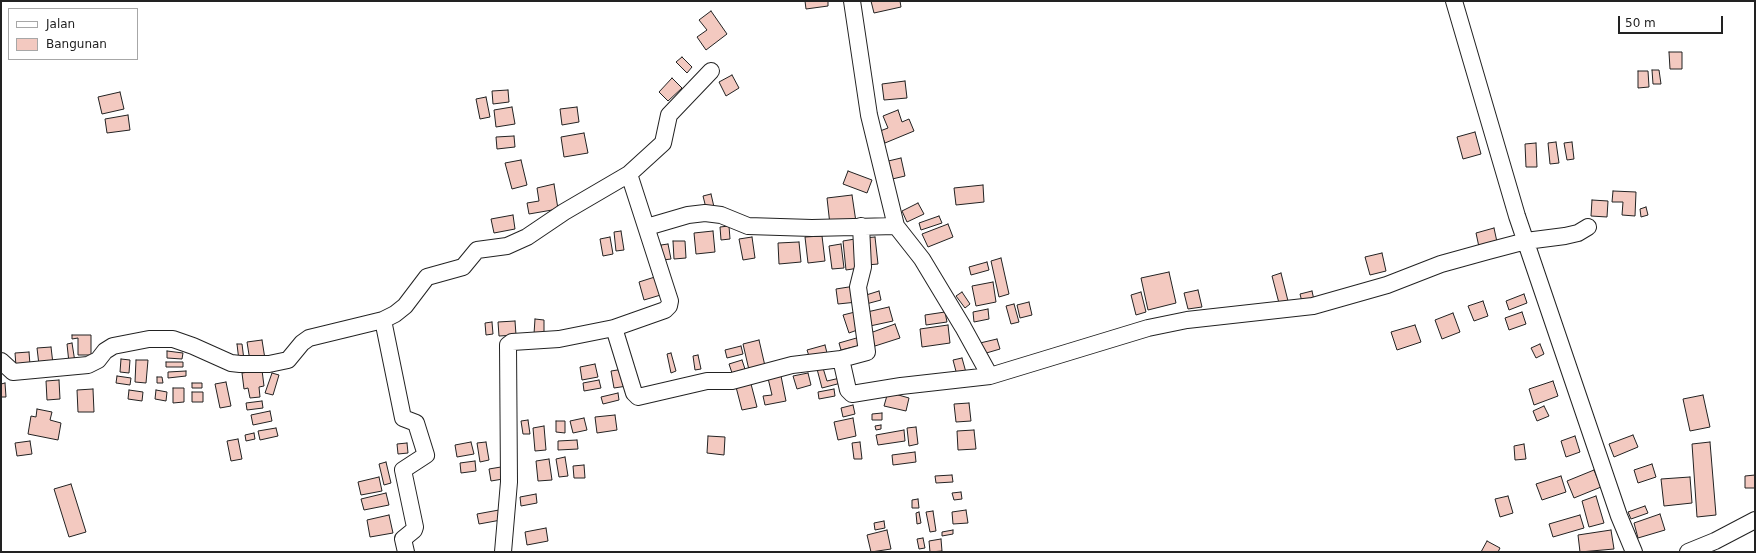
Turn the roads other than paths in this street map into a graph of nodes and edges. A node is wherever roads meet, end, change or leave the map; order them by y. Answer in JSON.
{"nodes":[{"id":1,"x":852,"y":1,"type":"edge"},
{"id":2,"x":1454,"y":1,"type":"edge"},
{"id":3,"x":711,"y":71,"type":"dead end"},
{"id":4,"x":629,"y":174,"type":"junction"},
{"id":5,"x":861,"y":226,"type":"junction"},
{"id":6,"x":896,"y":226,"type":"junction"},
{"id":7,"x":647,"y":227,"type":"junction"},
{"id":8,"x":1588,"y":227,"type":"dead end"},
{"id":9,"x":1526,"y":241,"type":"junction"},
{"id":10,"x":383,"y":320,"type":"junction"},
{"id":11,"x":614,"y":328,"type":"junction"},
{"id":12,"x":842,"y":359,"type":"junction"},
{"id":13,"x":1,"y":361,"type":"edge"},
{"id":14,"x":990,"y":376,"type":"junction"},
{"id":15,"x":1755,"y":520,"type":"edge"},
{"id":16,"x":406,"y":552,"type":"edge"},
{"id":17,"x":503,"y":552,"type":"edge"},
{"id":18,"x":1634,"y":552,"type":"edge"},
{"id":19,"x":1688,"y":552,"type":"edge"}],
"edges":[{"from":1,"to":6,"type":"street"},
{"from":2,"to":9,"type":"street"},
{"from":3,"to":4,"type":"street"},
{"from":4,"to":7,"type":"street"},
{"from":4,"to":10,"type":"street"},
{"from":5,"to":6,"type":"street"},
{"from":5,"to":7,"type":"street"},
{"from":5,"to":12,"type":"street"},
{"from":6,"to":14,"type":"street"},
{"from":7,"to":11,"type":"street"},
{"from":8,"to":9,"type":"street"},
{"from":9,"to":14,"type":"street"},
{"from":9,"to":18,"type":"street"},
{"from":10,"to":13,"type":"street"},
{"from":10,"to":16,"type":"street"},
{"from":11,"to":12,"type":"street"},
{"from":11,"to":17,"type":"street"},
{"from":12,"to":14,"type":"street"},
{"from":15,"to":19,"type":"street"}]}
